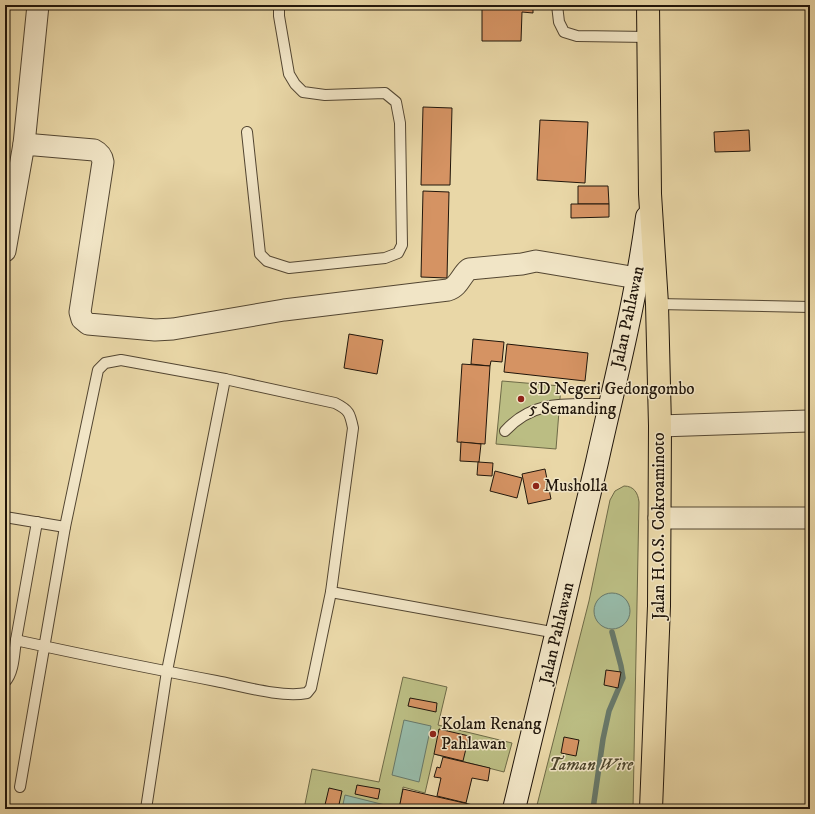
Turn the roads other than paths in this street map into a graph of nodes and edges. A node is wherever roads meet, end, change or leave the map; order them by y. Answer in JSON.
{"nodes":[{"id":1,"x":38,"y":5,"type":"edge"},
{"id":2,"x":279,"y":5,"type":"edge"},
{"id":3,"x":557,"y":5,"type":"edge"},
{"id":4,"x":648,"y":5,"type":"edge"},
{"id":5,"x":648,"y":37,"type":"junction"},
{"id":6,"x":247,"y":132,"type":"dead end"},
{"id":7,"x":24,"y":144,"type":"junction"},
{"id":8,"x":650,"y":194,"type":"junction"},
{"id":9,"x":5,"y":251,"type":"edge"},
{"id":10,"x":637,"y":278,"type":"junction"},
{"id":11,"x":657,"y":304,"type":"junction"},
{"id":12,"x":810,"y":307,"type":"edge"},
{"id":13,"x":225,"y":379,"type":"junction"},
{"id":14,"x":610,"y":404,"type":"junction"},
{"id":15,"x":808,"y":421,"type":"dead end"},
{"id":16,"x":660,"y":426,"type":"junction"},
{"id":17,"x":505,"y":430,"type":"dead end"},
{"id":18,"x":5,"y":517,"type":"edge"},
{"id":19,"x":659,"y":518,"type":"junction"},
{"id":20,"x":810,"y":518,"type":"edge"},
{"id":21,"x":37,"y":522,"type":"junction"},
{"id":22,"x":65,"y":526,"type":"junction"},
{"id":23,"x":331,"y":592,"type":"junction"},
{"id":24,"x":557,"y":633,"type":"junction"},
{"id":25,"x":16,"y":640,"type":"junction"},
{"id":26,"x":44,"y":646,"type":"junction"},
{"id":27,"x":167,"y":671,"type":"junction"},
{"id":28,"x":5,"y":682,"type":"edge"},
{"id":29,"x":20,"y":787,"type":"dead end"},
{"id":30,"x":146,"y":809,"type":"edge"},
{"id":31,"x":514,"y":809,"type":"edge"},
{"id":32,"x":651,"y":809,"type":"edge"}],
"edges":[{"from":1,"to":7,"type":"street"},
{"from":2,"to":6,"type":"lane"},
{"from":3,"to":5,"type":"lane"},
{"from":4,"to":5,"type":"highway","name":"Jalan Pahlawan"},
{"from":5,"to":8,"type":"highway","name":"Jalan Pahlawan"},
{"from":7,"to":9,"type":"street"},
{"from":7,"to":10,"type":"street"},
{"from":8,"to":10,"type":"main road","name":"Jalan Pahlawan"},
{"from":8,"to":11,"type":"highway","name":"Jalan H.O.S. Cokroaminoto"},
{"from":10,"to":14,"type":"main road","name":"Jalan Pahlawan"},
{"from":11,"to":12,"type":"lane"},
{"from":11,"to":16,"type":"highway","name":"Jalan H.O.S. Cokroaminoto"},
{"from":13,"to":22,"type":"lane"},
{"from":13,"to":23,"type":"lane"},
{"from":13,"to":27,"type":"lane"},
{"from":14,"to":17,"type":"lane"},
{"from":14,"to":24,"type":"main road","name":"Jalan Pahlawan"},
{"from":15,"to":16,"type":"street"},
{"from":16,"to":19,"type":"highway","name":"Jalan H.O.S. Cokroaminoto"},
{"from":18,"to":21,"type":"lane"},
{"from":19,"to":20,"type":"street"},
{"from":19,"to":32,"type":"highway","name":"Jalan H.O.S. Cokroaminoto"},
{"from":21,"to":22,"type":"lane"},
{"from":21,"to":25,"type":"lane"},
{"from":22,"to":26,"type":"lane"},
{"from":23,"to":24,"type":"lane"},
{"from":23,"to":27,"type":"lane"},
{"from":24,"to":31,"type":"main road","name":"Jalan Pahlawan"},
{"from":25,"to":26,"type":"lane"},
{"from":25,"to":28,"type":"lane"},
{"from":26,"to":27,"type":"lane"},
{"from":26,"to":29,"type":"lane"},
{"from":27,"to":30,"type":"lane"}]}
